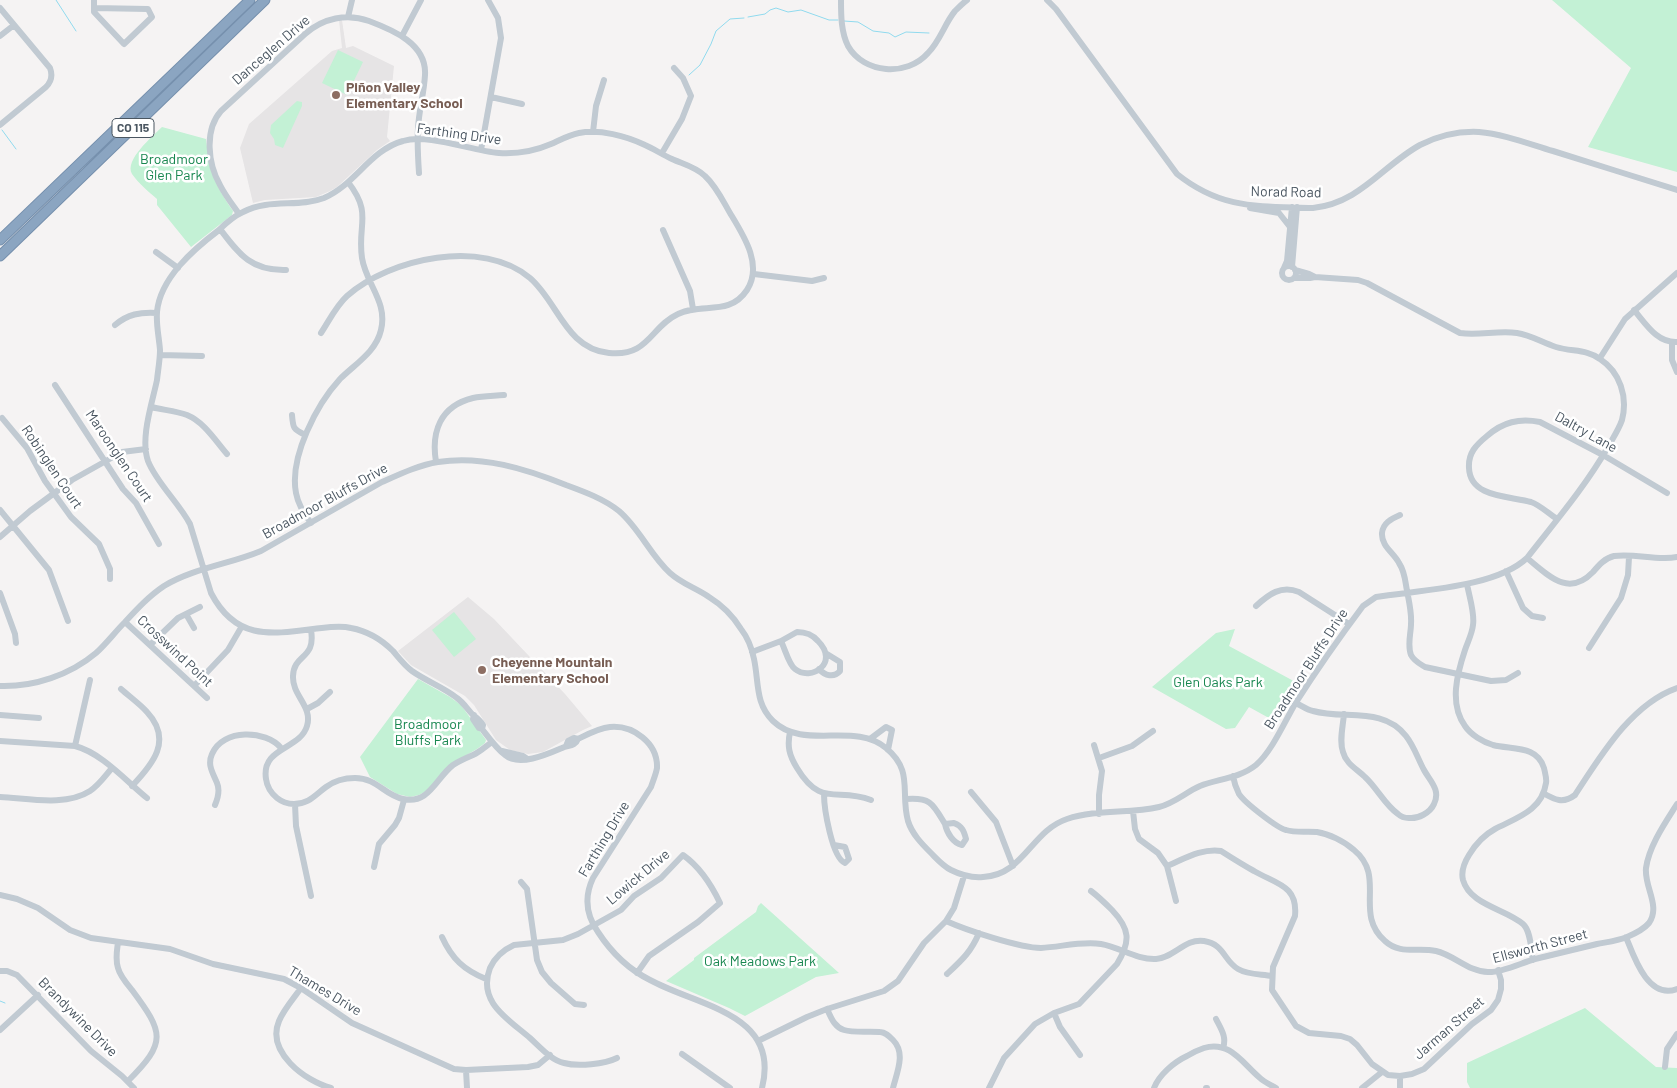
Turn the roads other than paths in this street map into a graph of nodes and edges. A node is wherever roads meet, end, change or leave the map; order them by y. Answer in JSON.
{"nodes":[{"id":1,"x":94,"y":0,"type":"edge"},
{"id":2,"x":250,"y":0,"type":"edge"},
{"id":3,"x":265,"y":0,"type":"edge"},
{"id":4,"x":352,"y":0,"type":"edge"},
{"id":5,"x":421,"y":0,"type":"edge"},
{"id":6,"x":488,"y":0,"type":"edge"},
{"id":7,"x":841,"y":0,"type":"edge"},
{"id":8,"x":967,"y":0,"type":"edge"},
{"id":9,"x":1047,"y":0,"type":"edge"},
{"id":10,"x":0,"y":8,"type":"edge"},
{"id":11,"x":94,"y":8,"type":"junction"},
{"id":12,"x":348,"y":17,"type":"junction"},
{"id":13,"x":14,"y":25,"type":"junction"},
{"id":14,"x":0,"y":36,"type":"edge"},
{"id":15,"x":402,"y":36,"type":"junction"},
{"id":16,"x":674,"y":68,"type":"dead end"},
{"id":17,"x":604,"y":80,"type":"dead end"},
{"id":18,"x":491,"y":97,"type":"junction"},
{"id":19,"x":522,"y":104,"type":"dead end"},
{"id":20,"x":0,"y":125,"type":"edge"},
{"id":21,"x":593,"y":132,"type":"junction"},
{"id":22,"x":417,"y":138,"type":"junction"},
{"id":23,"x":481,"y":150,"type":"junction"},
{"id":24,"x":662,"y":154,"type":"junction"},
{"id":25,"x":419,"y":174,"type":"dead end"},
{"id":26,"x":348,"y":182,"type":"junction"},
{"id":27,"x":1677,"y":188,"type":"edge"},
{"id":28,"x":1237,"y":204,"type":"junction"},
{"id":29,"x":1295,"y":207,"type":"junction"},
{"id":30,"x":30,"y":212,"type":"junction"},
{"id":31,"x":239,"y":214,"type":"junction"},
{"id":32,"x":1290,"y":228,"type":"junction"},
{"id":33,"x":220,"y":229,"type":"junction"},
{"id":34,"x":663,"y":230,"type":"dead end"},
{"id":35,"x":23,"y":234,"type":"junction"},
{"id":36,"x":0,"y":235,"type":"edge"},
{"id":37,"x":0,"y":240,"type":"edge"},
{"id":38,"x":156,"y":252,"type":"dead end"},
{"id":39,"x":0,"y":256,"type":"edge"},
{"id":40,"x":0,"y":261,"type":"edge"},
{"id":41,"x":178,"y":268,"type":"junction"},
{"id":42,"x":1284,"y":268,"type":"junction"},
{"id":43,"x":1294,"y":269,"type":"junction"},
{"id":44,"x":286,"y":270,"type":"dead end"},
{"id":45,"x":1677,"y":273,"type":"edge"},
{"id":46,"x":754,"y":274,"type":"junction"},
{"id":47,"x":1315,"y":277,"type":"junction"},
{"id":48,"x":824,"y":278,"type":"dead end"},
{"id":49,"x":1294,"y":278,"type":"junction"},
{"id":50,"x":370,"y":281,"type":"junction"},
{"id":51,"x":693,"y":309,"type":"junction"},
{"id":52,"x":1634,"y":310,"type":"junction"},
{"id":53,"x":157,"y":313,"type":"junction"},
{"id":54,"x":115,"y":325,"type":"dead end"},
{"id":55,"x":320,"y":333,"type":"dead end"},
{"id":56,"x":1675,"y":342,"type":"edge"},
{"id":57,"x":160,"y":355,"type":"junction"},
{"id":58,"x":202,"y":356,"type":"dead end"},
{"id":59,"x":1600,"y":358,"type":"junction"},
{"id":60,"x":1677,"y":372,"type":"edge"},
{"id":61,"x":56,"y":385,"type":"dead end"},
{"id":62,"x":504,"y":395,"type":"dead end"},
{"id":63,"x":151,"y":407,"type":"junction"},
{"id":64,"x":292,"y":414,"type":"dead end"},
{"id":65,"x":2,"y":418,"type":"dead end"},
{"id":66,"x":305,"y":435,"type":"junction"},
{"id":67,"x":146,"y":449,"type":"junction"},
{"id":68,"x":226,"y":454,"type":"dead end"},
{"id":69,"x":1603,"y":455,"type":"junction"},
{"id":70,"x":105,"y":461,"type":"junction"},
{"id":71,"x":436,"y":462,"type":"junction"},
{"id":72,"x":54,"y":493,"type":"junction"},
{"id":73,"x":1667,"y":493,"type":"dead end"},
{"id":74,"x":0,"y":510,"type":"edge"},
{"id":75,"x":1400,"y":515,"type":"dead end"},
{"id":76,"x":1557,"y":519,"type":"junction"},
{"id":77,"x":310,"y":524,"type":"junction"},
{"id":78,"x":11,"y":526,"type":"junction"},
{"id":79,"x":0,"y":537,"type":"edge"},
{"id":80,"x":159,"y":544,"type":"dead end"},
{"id":81,"x":1629,"y":557,"type":"junction"},
{"id":82,"x":1677,"y":557,"type":"edge"},
{"id":83,"x":1527,"y":558,"type":"junction"},
{"id":84,"x":204,"y":570,"type":"junction"},
{"id":85,"x":1506,"y":571,"type":"junction"},
{"id":86,"x":110,"y":579,"type":"dead end"},
{"id":87,"x":1467,"y":584,"type":"junction"},
{"id":88,"x":1407,"y":592,"type":"junction"},
{"id":89,"x":0,"y":594,"type":"edge"},
{"id":90,"x":200,"y":606,"type":"dead end"},
{"id":91,"x":1256,"y":606,"type":"dead end"},
{"id":92,"x":186,"y":614,"type":"junction"},
{"id":93,"x":1543,"y":618,"type":"dead end"},
{"id":94,"x":68,"y":621,"type":"dead end"},
{"id":95,"x":125,"y":622,"type":"junction"},
{"id":96,"x":1349,"y":624,"type":"junction"},
{"id":97,"x":242,"y":626,"type":"junction"},
{"id":98,"x":194,"y":628,"type":"dead end"},
{"id":99,"x":311,"y":630,"type":"junction"},
{"id":100,"x":781,"y":641,"type":"junction"},
{"id":101,"x":16,"y":643,"type":"dead end"},
{"id":102,"x":150,"y":644,"type":"junction"},
{"id":103,"x":1589,"y":648,"type":"dead end"},
{"id":104,"x":752,"y":652,"type":"junction"},
{"id":105,"x":827,"y":654,"type":"junction"},
{"id":106,"x":820,"y":669,"type":"junction"},
{"id":107,"x":1518,"y":673,"type":"dead end"},
{"id":108,"x":1458,"y":674,"type":"junction"},
{"id":109,"x":90,"y":680,"type":"dead end"},
{"id":110,"x":0,"y":686,"type":"edge"},
{"id":111,"x":194,"y":686,"type":"junction"},
{"id":112,"x":1677,"y":688,"type":"edge"},
{"id":113,"x":121,"y":689,"type":"dead end"},
{"id":114,"x":330,"y":692,"type":"dead end"},
{"id":115,"x":207,"y":698,"type":"dead end"},
{"id":116,"x":1296,"y":703,"type":"junction"},
{"id":117,"x":307,"y":709,"type":"junction"},
{"id":118,"x":1344,"y":714,"type":"junction"},
{"id":119,"x":0,"y":715,"type":"edge"},
{"id":120,"x":39,"y":718,"type":"dead end"},
{"id":121,"x":1153,"y":731,"type":"dead end"},
{"id":122,"x":790,"y":732,"type":"junction"},
{"id":123,"x":870,"y":739,"type":"junction"},
{"id":124,"x":0,"y":741,"type":"edge"},
{"id":125,"x":492,"y":742,"type":"junction"},
{"id":126,"x":1094,"y":745,"type":"dead end"},
{"id":127,"x":75,"y":746,"type":"junction"},
{"id":128,"x":282,"y":748,"type":"junction"},
{"id":129,"x":888,"y":750,"type":"junction"},
{"id":130,"x":1099,"y":758,"type":"junction"},
{"id":131,"x":112,"y":768,"type":"junction"},
{"id":132,"x":1233,"y":776,"type":"junction"},
{"id":133,"x":132,"y":786,"type":"junction"},
{"id":134,"x":971,"y":792,"type":"dead end"},
{"id":135,"x":1543,"y":793,"type":"junction"},
{"id":136,"x":824,"y":794,"type":"junction"},
{"id":137,"x":0,"y":797,"type":"edge"},
{"id":138,"x":147,"y":798,"type":"dead end"},
{"id":139,"x":906,"y":799,"type":"junction"},
{"id":140,"x":404,"y":800,"type":"junction"},
{"id":141,"x":871,"y":800,"type":"dead end"},
{"id":142,"x":295,"y":804,"type":"junction"},
{"id":143,"x":1677,"y":804,"type":"edge"},
{"id":144,"x":215,"y":805,"type":"dead end"},
{"id":145,"x":1133,"y":811,"type":"junction"},
{"id":146,"x":1099,"y":814,"type":"junction"},
{"id":147,"x":945,"y":824,"type":"dead end"},
{"id":148,"x":834,"y":846,"type":"dead end"},
{"id":149,"x":374,"y":866,"type":"dead end"},
{"id":150,"x":1013,"y":866,"type":"junction"},
{"id":151,"x":1167,"y":866,"type":"junction"},
{"id":152,"x":964,"y":876,"type":"junction"},
{"id":153,"x":521,"y":882,"type":"dead end"},
{"id":154,"x":1091,"y":892,"type":"dead end"},
{"id":155,"x":0,"y":895,"type":"edge"},
{"id":156,"x":311,"y":896,"type":"dead end"},
{"id":157,"x":1176,"y":901,"type":"dead end"},
{"id":158,"x":946,"y":921,"type":"junction"},
{"id":159,"x":594,"y":926,"type":"junction"},
{"id":160,"x":980,"y":933,"type":"junction"},
{"id":161,"x":442,"y":937,"type":"dead end"},
{"id":162,"x":1626,"y":937,"type":"junction"},
{"id":163,"x":118,"y":942,"type":"junction"},
{"id":164,"x":534,"y":942,"type":"junction"},
{"id":165,"x":1124,"y":951,"type":"junction"},
{"id":166,"x":1533,"y":960,"type":"junction"},
{"id":167,"x":0,"y":970,"type":"edge"},
{"id":168,"x":1498,"y":970,"type":"junction"},
{"id":169,"x":637,"y":973,"type":"junction"},
{"id":170,"x":948,"y":974,"type":"dead end"},
{"id":171,"x":1272,"y":976,"type":"junction"},
{"id":172,"x":486,"y":979,"type":"junction"},
{"id":173,"x":301,"y":988,"type":"junction"},
{"id":174,"x":1677,"y":989,"type":"edge"},
{"id":175,"x":38,"y":995,"type":"junction"},
{"id":176,"x":584,"y":1005,"type":"dead end"},
{"id":177,"x":828,"y":1009,"type":"junction"},
{"id":178,"x":1054,"y":1013,"type":"junction"},
{"id":179,"x":1216,"y":1019,"type":"dead end"},
{"id":180,"x":0,"y":1030,"type":"edge"},
{"id":181,"x":1677,"y":1034,"type":"edge"},
{"id":182,"x":758,"y":1041,"type":"junction"},
{"id":183,"x":1223,"y":1048,"type":"junction"},
{"id":184,"x":682,"y":1054,"type":"dead end"},
{"id":185,"x":550,"y":1055,"type":"junction"},
{"id":186,"x":1080,"y":1055,"type":"dead end"},
{"id":187,"x":617,"y":1058,"type":"dead end"},
{"id":188,"x":1665,"y":1066,"type":"dead end"},
{"id":189,"x":466,"y":1070,"type":"junction"},
{"id":190,"x":1382,"y":1072,"type":"junction"},
{"id":191,"x":1400,"y":1076,"type":"junction"},
{"id":192,"x":128,"y":1081,"type":"junction"},
{"id":193,"x":134,"y":1088,"type":"edge"},
{"id":194,"x":331,"y":1088,"type":"edge"},
{"id":195,"x":467,"y":1088,"type":"edge"},
{"id":196,"x":730,"y":1088,"type":"edge"},
{"id":197,"x":764,"y":1088,"type":"edge"},
{"id":198,"x":893,"y":1088,"type":"edge"},
{"id":199,"x":989,"y":1088,"type":"edge"},
{"id":200,"x":1154,"y":1088,"type":"edge"},
{"id":201,"x":1276,"y":1088,"type":"edge"},
{"id":202,"x":1362,"y":1088,"type":"edge"},
{"id":203,"x":1400,"y":1088,"type":"edge"}],
"edges":[{"from":1,"to":11,"type":"street"},
{"from":2,"to":30,"type":"highway","number":"CO 115"},
{"from":3,"to":35,"type":"highway","number":"CO 115"},
{"from":4,"to":12,"type":"street"},
{"from":5,"to":15,"type":"street"},
{"from":6,"to":18,"type":"street"},
{"from":7,"to":8,"type":"street"},
{"from":9,"to":28,"type":"street","name":"Norad Road"},
{"from":10,"to":13,"type":"street"},
{"from":11,"to":11,"type":"street"},
{"from":12,"to":15,"type":"street","name":"Danceglen Drive"},
{"from":12,"to":31,"type":"street","name":"Danceglen Drive"},
{"from":13,"to":14,"type":"street"},
{"from":13,"to":20,"type":"street"},
{"from":15,"to":22,"type":"street","name":"Danceglen Drive"},
{"from":16,"to":24,"type":"street"},
{"from":17,"to":21,"type":"street"},
{"from":18,"to":19,"type":"street"},
{"from":18,"to":23,"type":"street"},
{"from":21,"to":23,"type":"street","name":"Farthing Drive"},
{"from":21,"to":24,"type":"street","name":"Farthing Drive"},
{"from":22,"to":23,"type":"street","name":"Farthing Drive"},
{"from":22,"to":25,"type":"street","name":"Danceglen Drive"},
{"from":22,"to":26,"type":"street","name":"Farthing Drive"},
{"from":24,"to":46,"type":"street","name":"Farthing Drive"},
{"from":26,"to":31,"type":"street","name":"Farthing Drive"},
{"from":26,"to":50,"type":"street"},
{"from":27,"to":29,"type":"street","name":"Norad Road"},
{"from":28,"to":29,"type":"street","name":"Norad Road"},
{"from":28,"to":32,"type":"street"},
{"from":29,"to":32,"type":"street"},
{"from":29,"to":43,"type":"street"},
{"from":30,"to":36,"type":"highway"},
{"from":30,"to":37,"type":"highway","number":"CO 115"},
{"from":31,"to":33,"type":"street","name":"Farthing Drive"},
{"from":32,"to":42,"type":"street"},
{"from":33,"to":41,"type":"street","name":"Farthing Drive"},
{"from":33,"to":44,"type":"street"},
{"from":34,"to":51,"type":"street"},
{"from":35,"to":39,"type":"highway","number":"CO 115"},
{"from":35,"to":40,"type":"highway"},
{"from":38,"to":41,"type":"street"},
{"from":41,"to":53,"type":"street","name":"Farthing Drive"},
{"from":42,"to":43,"type":"street"},
{"from":42,"to":49,"type":"street"},
{"from":43,"to":47,"type":"street"},
{"from":43,"to":49,"type":"street"},
{"from":45,"to":52,"type":"street"},
{"from":46,"to":48,"type":"street"},
{"from":46,"to":51,"type":"street"},
{"from":47,"to":49,"type":"street"},
{"from":47,"to":59,"type":"street"},
{"from":50,"to":51,"type":"street"},
{"from":50,"to":55,"type":"street"},
{"from":50,"to":66,"type":"street"},
{"from":52,"to":56,"type":"street"},
{"from":52,"to":59,"type":"street"},
{"from":53,"to":54,"type":"street"},
{"from":53,"to":57,"type":"street","name":"Farthing Drive"},
{"from":56,"to":60,"type":"street"},
{"from":57,"to":58,"type":"street"},
{"from":57,"to":63,"type":"street","name":"Farthing Drive"},
{"from":59,"to":69,"type":"street","name":"Broadmoor Bluffs Drive"},
{"from":61,"to":70,"type":"street","name":"Maroonglen Court"},
{"from":62,"to":71,"type":"street"},
{"from":63,"to":67,"type":"street","name":"Farthing Drive"},
{"from":63,"to":68,"type":"street"},
{"from":64,"to":66,"type":"street"},
{"from":65,"to":72,"type":"street","name":"Robinglen Court"},
{"from":66,"to":77,"type":"street"},
{"from":67,"to":70,"type":"street"},
{"from":67,"to":84,"type":"street","name":"Farthing Drive"},
{"from":69,"to":73,"type":"street","name":"Daltry Lane"},
{"from":69,"to":76,"type":"street","name":"Broadmoor Bluffs Drive"},
{"from":69,"to":76,"type":"street","name":"Daltry Lane"},
{"from":70,"to":72,"type":"street"},
{"from":70,"to":80,"type":"street","name":"Maroonglen Court"},
{"from":71,"to":77,"type":"street","name":"Broadmoor Bluffs Drive"},
{"from":71,"to":104,"type":"street","name":"Broadmoor Bluffs Drive"},
{"from":72,"to":78,"type":"street"},
{"from":72,"to":86,"type":"street","name":"Robinglen Court"},
{"from":74,"to":78,"type":"street"},
{"from":75,"to":88,"type":"street"},
{"from":76,"to":83,"type":"street","name":"Broadmoor Bluffs Drive"},
{"from":77,"to":84,"type":"street","name":"Broadmoor Bluffs Drive"},
{"from":78,"to":79,"type":"street"},
{"from":78,"to":94,"type":"street"},
{"from":81,"to":82,"type":"street"},
{"from":81,"to":83,"type":"street"},
{"from":81,"to":103,"type":"street"},
{"from":83,"to":85,"type":"street","name":"Broadmoor Bluffs Drive"},
{"from":84,"to":95,"type":"street","name":"Broadmoor Bluffs Drive"},
{"from":84,"to":97,"type":"street","name":"Farthing Drive"},
{"from":85,"to":87,"type":"street","name":"Broadmoor Bluffs Drive"},
{"from":85,"to":93,"type":"street"},
{"from":87,"to":88,"type":"street","name":"Broadmoor Bluffs Drive"},
{"from":87,"to":108,"type":"street"},
{"from":88,"to":96,"type":"street","name":"Broadmoor Bluffs Drive"},
{"from":88,"to":108,"type":"street"},
{"from":89,"to":101,"type":"street"},
{"from":90,"to":92,"type":"street"},
{"from":91,"to":96,"type":"street"},
{"from":92,"to":98,"type":"street"},
{"from":92,"to":102,"type":"street"},
{"from":95,"to":102,"type":"street","name":"Crosswind Point"},
{"from":95,"to":110,"type":"street","name":"Broadmoor Bluffs Drive"},
{"from":96,"to":116,"type":"street","name":"Broadmoor Bluffs Drive"},
{"from":97,"to":99,"type":"street","name":"Farthing Drive"},
{"from":97,"to":111,"type":"street"},
{"from":99,"to":117,"type":"street"},
{"from":99,"to":125,"type":"street","name":"Farthing Drive"},
{"from":100,"to":104,"type":"street"},
{"from":100,"to":105,"type":"street"},
{"from":100,"to":106,"type":"street"},
{"from":102,"to":111,"type":"street","name":"Crosswind Point"},
{"from":104,"to":122,"type":"street","name":"Broadmoor Bluffs Drive"},
{"from":105,"to":106,"type":"street"},
{"from":105,"to":106,"type":"street"},
{"from":107,"to":108,"type":"street"},
{"from":108,"to":135,"type":"street"},
{"from":109,"to":127,"type":"street"},
{"from":111,"to":115,"type":"street","name":"Crosswind Point"},
{"from":112,"to":135,"type":"street"},
{"from":113,"to":133,"type":"street"},
{"from":114,"to":117,"type":"street"},
{"from":116,"to":118,"type":"street"},
{"from":116,"to":132,"type":"street","name":"Broadmoor Bluffs Drive"},
{"from":117,"to":128,"type":"street"},
{"from":118,"to":118,"type":"street"},
{"from":119,"to":120,"type":"street"},
{"from":121,"to":130,"type":"street"},
{"from":122,"to":123,"type":"street","name":"Broadmoor Bluffs Drive"},
{"from":122,"to":136,"type":"street"},
{"from":123,"to":129,"type":"street","name":"Broadmoor Bluffs Drive"},
{"from":123,"to":129,"type":"street"},
{"from":124,"to":127,"type":"street"},
{"from":125,"to":140,"type":"street"},
{"from":125,"to":159,"type":"street","name":"Farthing Drive"},
{"from":126,"to":130,"type":"street"},
{"from":127,"to":131,"type":"street"},
{"from":128,"to":142,"type":"street"},
{"from":128,"to":144,"type":"street"},
{"from":129,"to":139,"type":"street","name":"Broadmoor Bluffs Drive"},
{"from":130,"to":146,"type":"street"},
{"from":131,"to":133,"type":"street"},
{"from":131,"to":137,"type":"street"},
{"from":132,"to":145,"type":"street","name":"Broadmoor Bluffs Drive"},
{"from":132,"to":168,"type":"street","name":"Ellsworth Street"},
{"from":133,"to":138,"type":"street"},
{"from":134,"to":150,"type":"street"},
{"from":135,"to":166,"type":"street"},
{"from":136,"to":141,"type":"street"},
{"from":136,"to":148,"type":"street"},
{"from":139,"to":147,"type":"street"},
{"from":139,"to":152,"type":"street","name":"Broadmoor Bluffs Drive"},
{"from":140,"to":142,"type":"street"},
{"from":140,"to":149,"type":"street"},
{"from":142,"to":156,"type":"street"},
{"from":143,"to":162,"type":"street","name":"Ellsworth Street"},
{"from":145,"to":146,"type":"street","name":"Broadmoor Bluffs Drive"},
{"from":145,"to":151,"type":"street"},
{"from":146,"to":150,"type":"street","name":"Broadmoor Bluffs Drive"},
{"from":150,"to":152,"type":"street","name":"Broadmoor Bluffs Drive"},
{"from":151,"to":157,"type":"street"},
{"from":151,"to":171,"type":"street"},
{"from":152,"to":158,"type":"street"},
{"from":153,"to":164,"type":"street"},
{"from":154,"to":165,"type":"street"},
{"from":155,"to":163,"type":"street","name":"Thames Drive"},
{"from":158,"to":160,"type":"street"},
{"from":158,"to":177,"type":"street"},
{"from":159,"to":164,"type":"street","name":"Lowick Drive"},
{"from":159,"to":169,"type":"street","name":"Farthing Drive"},
{"from":159,"to":169,"type":"street","name":"Lowick Drive"},
{"from":160,"to":165,"type":"street"},
{"from":160,"to":170,"type":"street"},
{"from":161,"to":172,"type":"street"},
{"from":162,"to":166,"type":"street","name":"Ellsworth Street"},
{"from":162,"to":174,"type":"street"},
{"from":163,"to":173,"type":"street","name":"Thames Drive"},
{"from":163,"to":192,"type":"street"},
{"from":164,"to":172,"type":"street","name":"Lowick Drive"},
{"from":164,"to":176,"type":"street"},
{"from":165,"to":171,"type":"street"},
{"from":165,"to":178,"type":"street"},
{"from":166,"to":168,"type":"street","name":"Ellsworth Street"},
{"from":167,"to":175,"type":"street","name":"Brandywine Drive"},
{"from":168,"to":191,"type":"street","name":"Jarman Street"},
{"from":169,"to":182,"type":"street","name":"Farthing Drive"},
{"from":171,"to":190,"type":"street"},
{"from":172,"to":185,"type":"street"},
{"from":173,"to":189,"type":"street","name":"Thames Drive"},
{"from":173,"to":194,"type":"street"},
{"from":175,"to":180,"type":"street"},
{"from":175,"to":192,"type":"street","name":"Brandywine Drive"},
{"from":177,"to":182,"type":"street"},
{"from":177,"to":198,"type":"street"},
{"from":178,"to":186,"type":"street"},
{"from":178,"to":199,"type":"street"},
{"from":179,"to":183,"type":"street"},
{"from":181,"to":188,"type":"street"},
{"from":182,"to":197,"type":"street","name":"Farthing Drive"},
{"from":183,"to":200,"type":"street"},
{"from":183,"to":201,"type":"street"},
{"from":184,"to":196,"type":"street"},
{"from":185,"to":187,"type":"street"},
{"from":185,"to":189,"type":"street","name":"Thames Drive"},
{"from":189,"to":195,"type":"street"},
{"from":190,"to":191,"type":"street"},
{"from":190,"to":202,"type":"street"},
{"from":191,"to":203,"type":"street"},
{"from":192,"to":193,"type":"street","name":"Brandywine Drive"}]}
